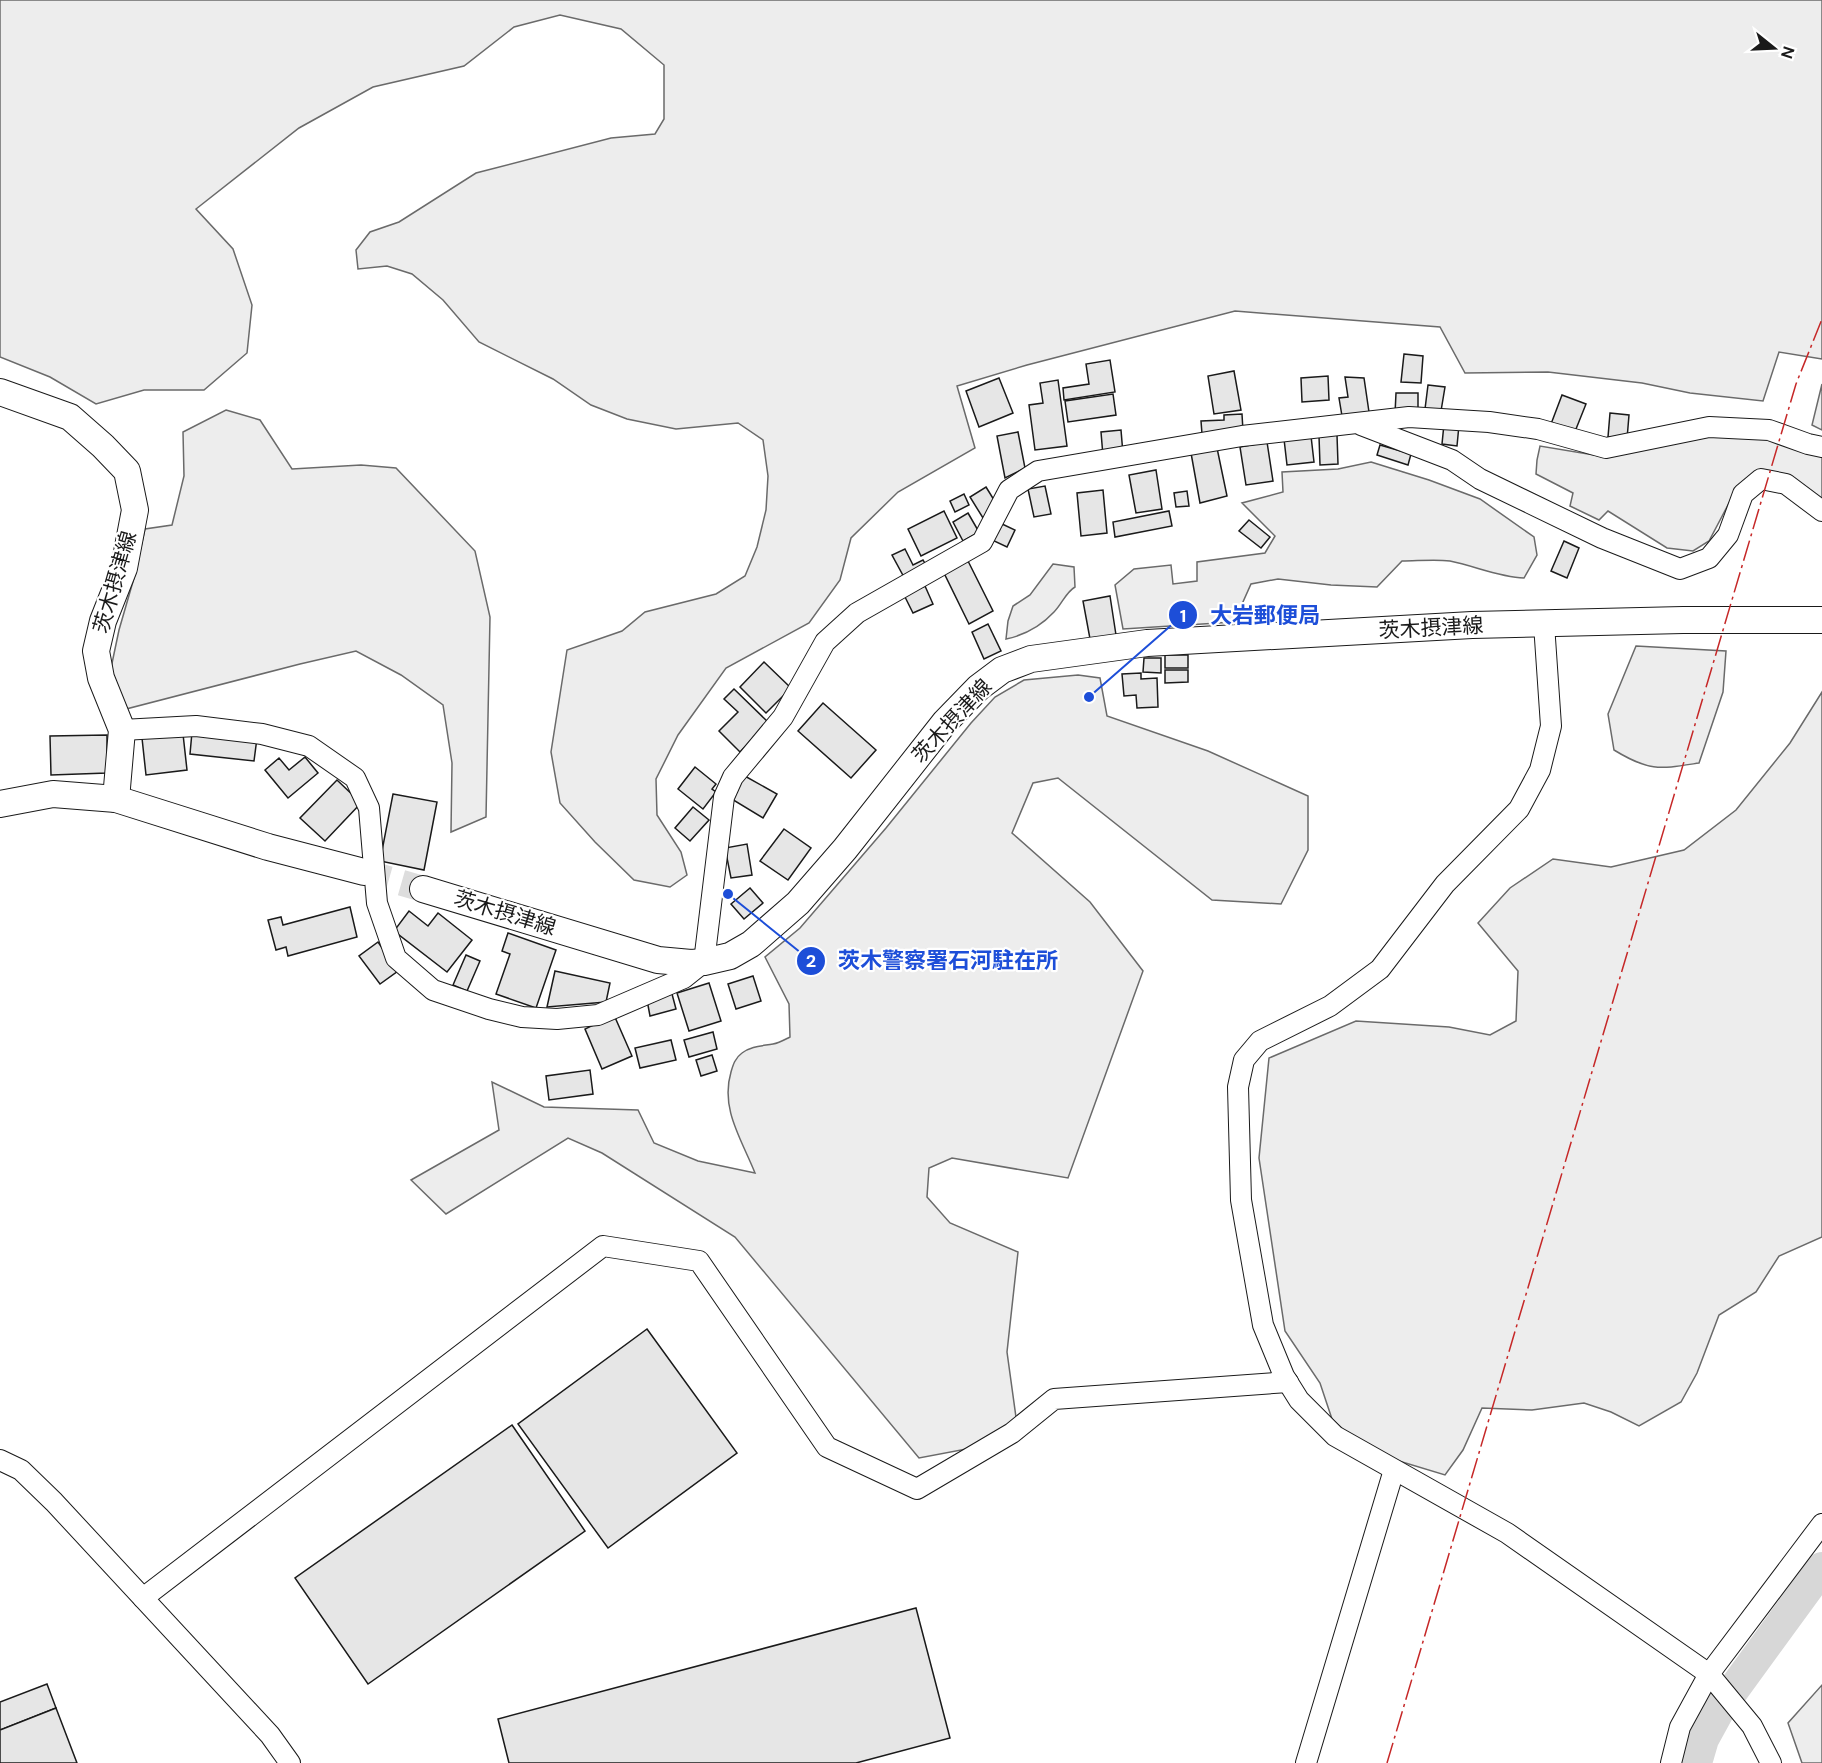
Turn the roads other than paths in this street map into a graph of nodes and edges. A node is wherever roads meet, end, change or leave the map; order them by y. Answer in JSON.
{"nodes":[{"id":1,"x":0,"y":392,"type":"edge"},
{"id":2,"x":1357,"y":423,"type":"junction"},
{"id":3,"x":1822,"y":447,"type":"edge"},
{"id":4,"x":1822,"y":511,"type":"edge"},
{"id":5,"x":1822,"y":620,"type":"edge"},
{"id":6,"x":1544,"y":624,"type":"junction"},
{"id":7,"x":122,"y":730,"type":"junction"},
{"id":8,"x":116,"y":799,"type":"junction"},
{"id":9,"x":0,"y":804,"type":"edge"},
{"id":10,"x":364,"y":872,"type":"tunnel mouth"},
{"id":11,"x":423,"y":889,"type":"tunnel mouth"},
{"id":12,"x":704,"y":962,"type":"junction"},
{"id":13,"x":1288,"y":1383,"type":"junction"},
{"id":14,"x":0,"y":1460,"type":"edge"},
{"id":15,"x":1394,"y":1470,"type":"junction"},
{"id":16,"x":1822,"y":1524,"type":"edge"},
{"id":17,"x":143,"y":1598,"type":"junction"},
{"id":18,"x":1713,"y":1678,"type":"junction"},
{"id":19,"x":290,"y":1763,"type":"edge"},
{"id":20,"x":1306,"y":1763,"type":"edge"},
{"id":21,"x":1671,"y":1763,"type":"edge"},
{"id":22,"x":1771,"y":1763,"type":"edge"}],
"edges":[{"from":1,"to":7,"type":"main road","name":"茨木摂津線"},
{"from":2,"to":3,"type":"street"},
{"from":2,"to":4,"type":"street"},
{"from":2,"to":12,"type":"street"},
{"from":5,"to":6,"type":"main road","name":"茨木摂津線"},
{"from":6,"to":12,"type":"main road","name":"茨木摂津線"},
{"from":6,"to":13,"type":"street"},
{"from":7,"to":8,"type":"main road","name":"茨木摂津線"},
{"from":7,"to":12,"type":"street"},
{"from":8,"to":9,"type":"main road"},
{"from":8,"to":10,"type":"main road"},
{"from":11,"to":12,"type":"main road","name":"茨木摂津線"},
{"from":13,"to":15,"type":"street"},
{"from":13,"to":17,"type":"street"},
{"from":14,"to":17,"type":"street"},
{"from":15,"to":18,"type":"street"},
{"from":15,"to":20,"type":"street"},
{"from":16,"to":18,"type":"street"},
{"from":17,"to":19,"type":"street"},
{"from":18,"to":21,"type":"street"},
{"from":18,"to":22,"type":"street"}]}
